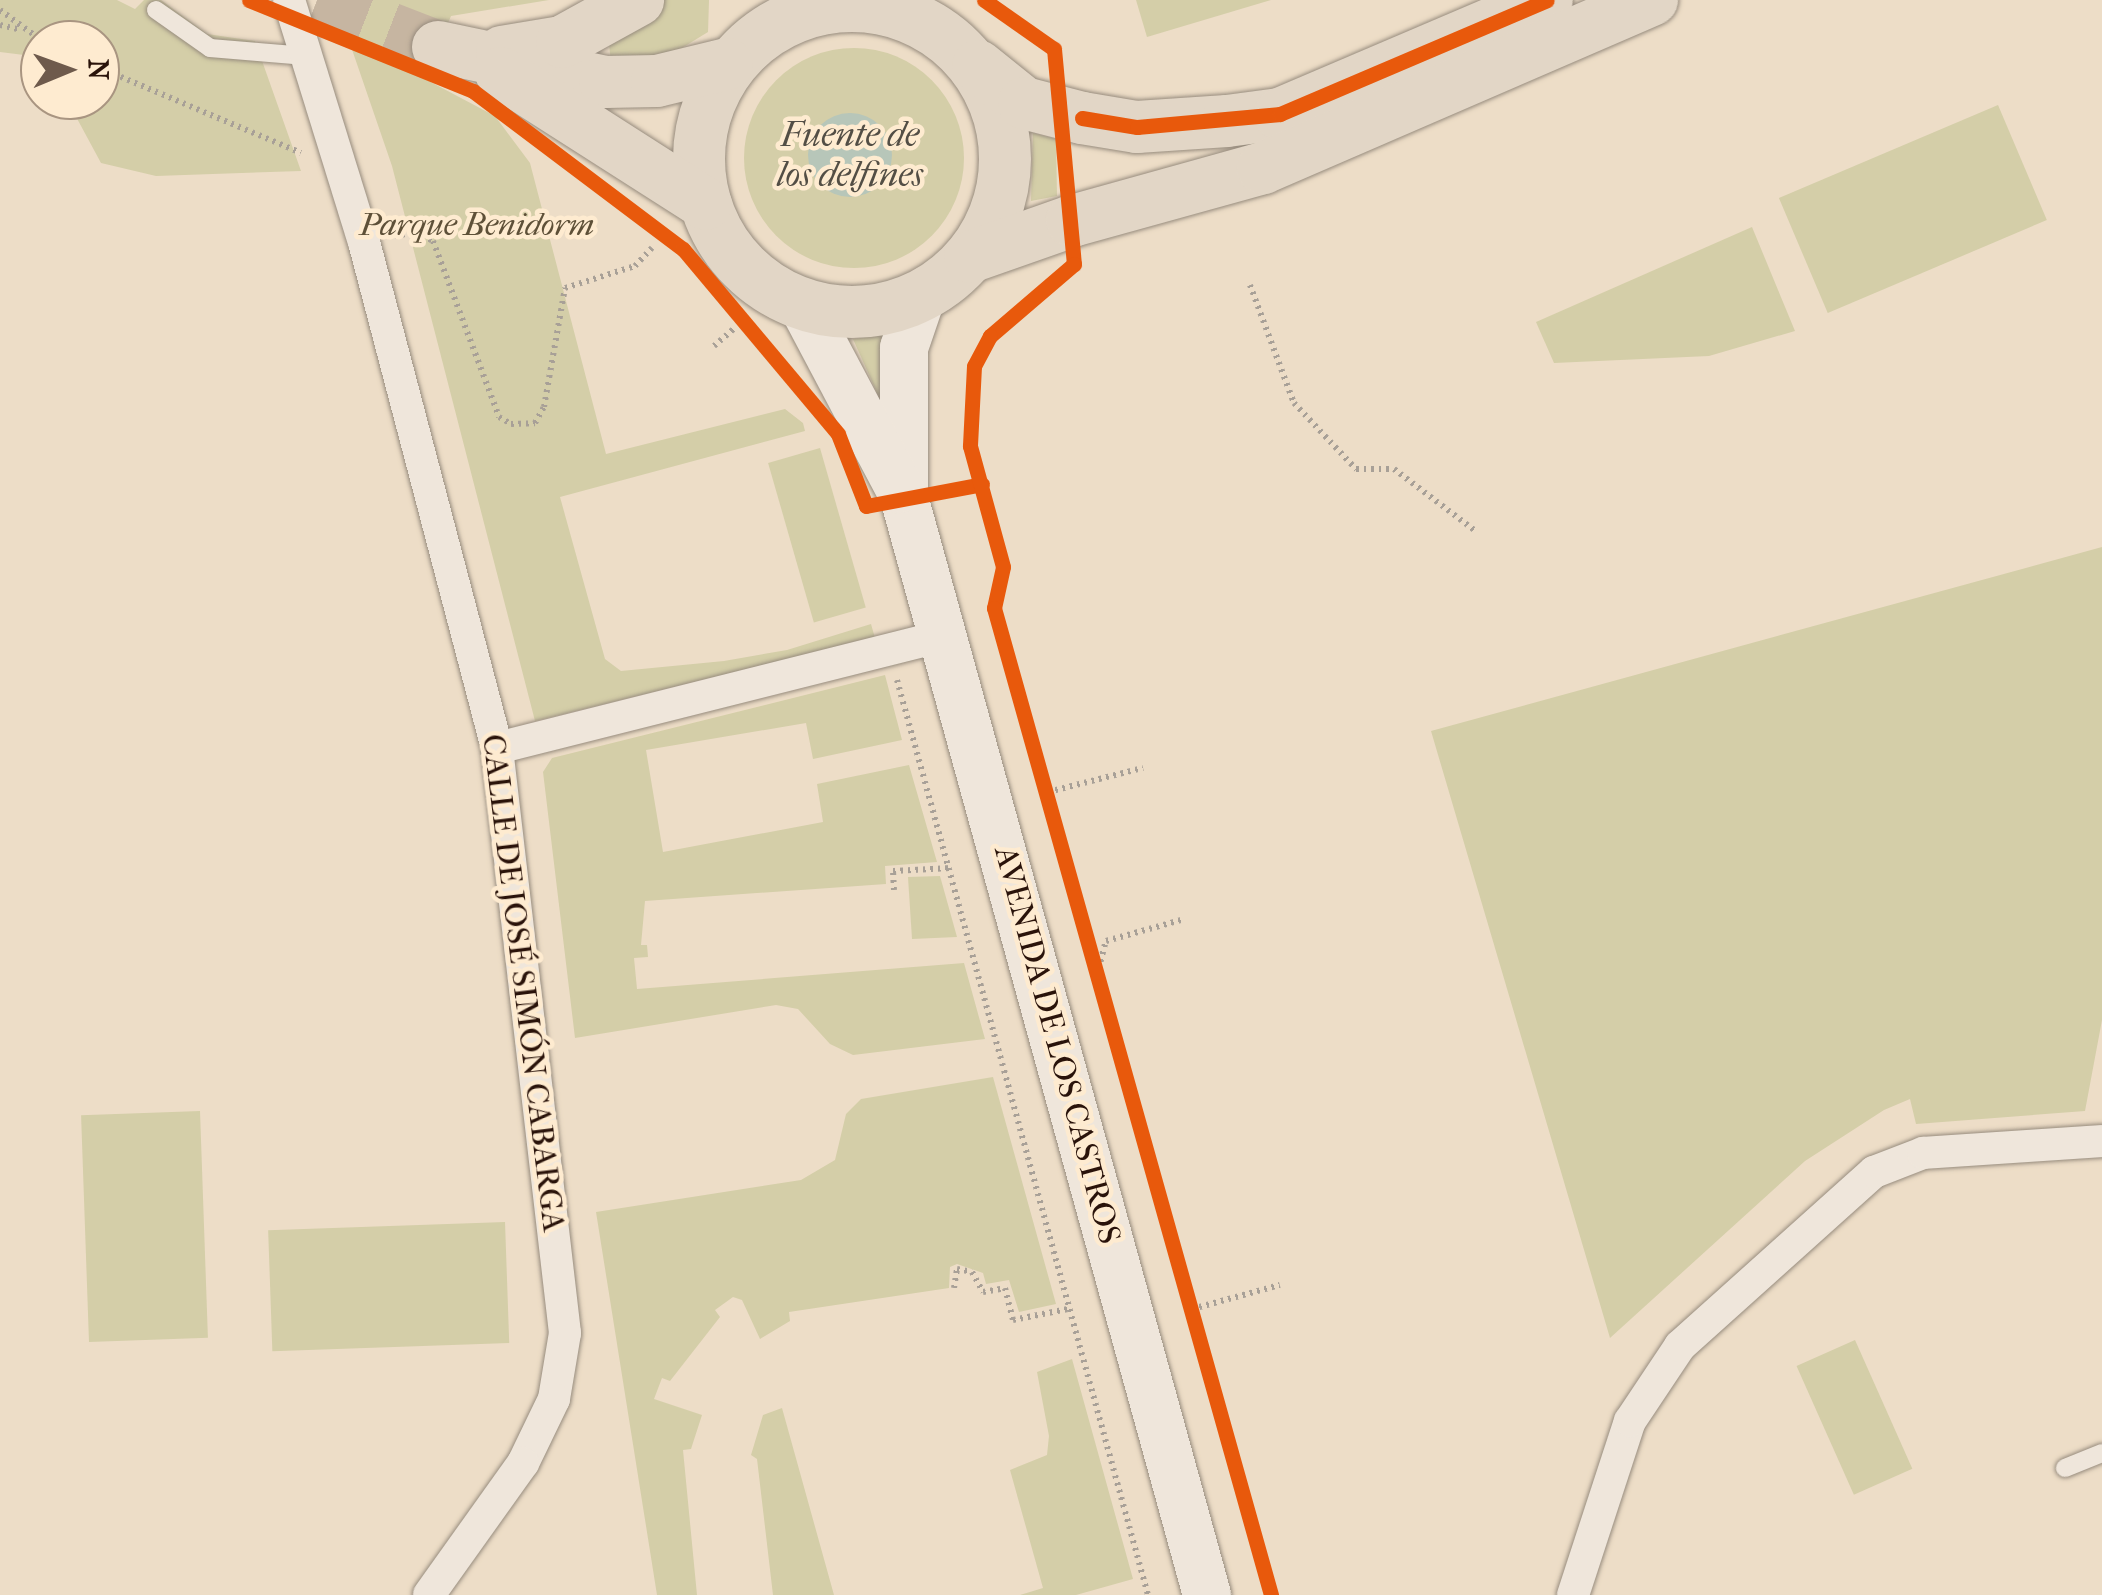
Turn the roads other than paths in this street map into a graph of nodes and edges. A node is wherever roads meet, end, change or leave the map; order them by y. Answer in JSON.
{"nodes":[{"id":1,"x":288,"y":0,"type":"edge"},
{"id":2,"x":638,"y":0,"type":"edge"},
{"id":3,"x":1547,"y":0,"type":"edge"},
{"id":4,"x":1652,"y":0,"type":"edge"},
{"id":5,"x":885,"y":6,"type":"edge"},
{"id":6,"x":156,"y":10,"type":"dead end"},
{"id":7,"x":736,"y":36,"type":"edge"},
{"id":8,"x":457,"y":52,"type":"junction"},
{"id":9,"x":965,"y":55,"type":"junction"},
{"id":10,"x":306,"y":56,"type":"junction"},
{"id":11,"x":687,"y":221,"type":"junction"},
{"id":12,"x":970,"y":257,"type":"junction"},
{"id":13,"x":920,"y":301,"type":"junction"},
{"id":14,"x":803,"y":306,"type":"junction"},
{"id":15,"x":904,"y":497,"type":"junction"},
{"id":16,"x":943,"y":636,"type":"junction"},
{"id":17,"x":497,"y":748,"type":"junction"},
{"id":18,"x":2102,"y":1141,"type":"edge"},
{"id":19,"x":2102,"y":1453,"type":"edge"},
{"id":20,"x":2064,"y":1468,"type":"dead end"},
{"id":21,"x":429,"y":1595,"type":"edge"},
{"id":22,"x":1207,"y":1595,"type":"edge"},
{"id":23,"x":1573,"y":1595,"type":"edge"}],
"edges":[{"from":1,"to":10,"type":"street","name":"CALLE DE JOSÉ SIMÓN CABARGA"},
{"from":2,"to":8,"type":"main road"},
{"from":3,"to":9,"type":"main road"},
{"from":4,"to":12,"type":"main road"},
{"from":5,"to":7,"type":"main road"},
{"from":5,"to":9,"type":"main road"},
{"from":6,"to":10,"type":"lane"},
{"from":7,"to":8,"type":"main road"},
{"from":7,"to":11,"type":"main road"},
{"from":8,"to":11,"type":"main road"},
{"from":9,"to":12,"type":"main road"},
{"from":10,"to":17,"type":"street","name":"CALLE DE JOSÉ SIMÓN CABARGA"},
{"from":11,"to":14,"type":"main road"},
{"from":12,"to":13,"type":"main road"},
{"from":13,"to":14,"type":"main road"},
{"from":13,"to":15,"type":"main road","name":"AVENIDA DE LOS CASTROS"},
{"from":14,"to":15,"type":"main road","name":"AVENIDA DE LOS CASTROS"},
{"from":15,"to":16,"type":"main road","name":"AVENIDA DE LOS CASTROS"},
{"from":16,"to":17,"type":"street"},
{"from":16,"to":22,"type":"main road","name":"AVENIDA DE LOS CASTROS"},
{"from":17,"to":21,"type":"street","name":"CALLE DE JOSÉ SIMÓN CABARGA"},
{"from":18,"to":23,"type":"street"},
{"from":19,"to":20,"type":"lane"}]}
